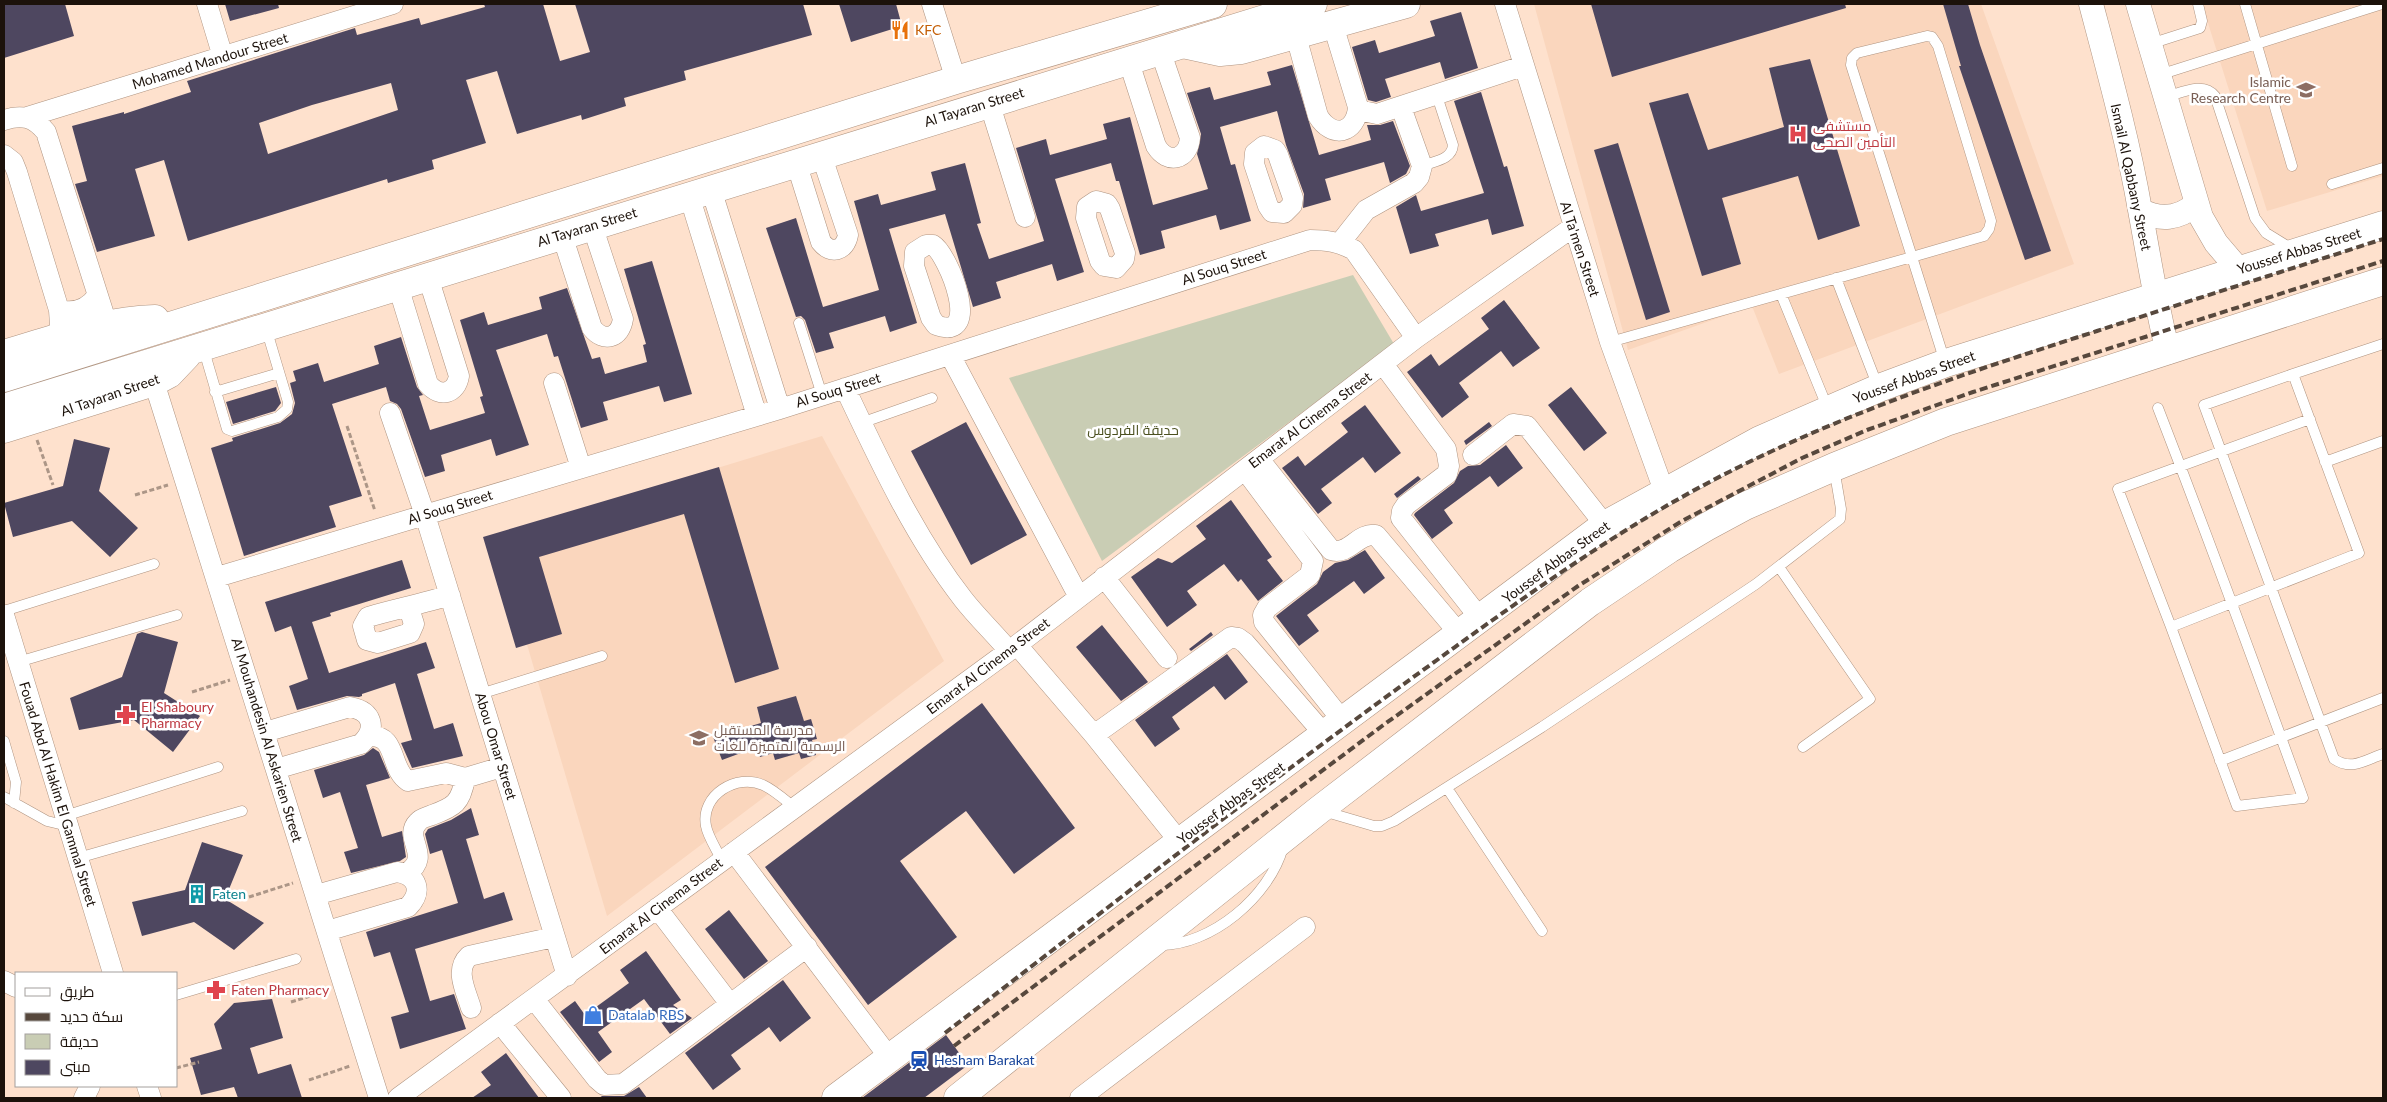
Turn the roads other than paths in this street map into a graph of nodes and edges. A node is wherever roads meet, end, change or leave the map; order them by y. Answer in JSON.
{"nodes":[{"id":1,"x":207,"y":4,"type":"edge"},
{"id":2,"x":932,"y":4,"type":"edge"},
{"id":3,"x":1213,"y":4,"type":"edge"},
{"id":4,"x":1313,"y":4,"type":"edge"},
{"id":5,"x":1406,"y":4,"type":"edge"},
{"id":6,"x":1506,"y":4,"type":"edge"},
{"id":7,"x":2091,"y":4,"type":"edge"},
{"id":8,"x":2138,"y":4,"type":"edge"},
{"id":9,"x":2198,"y":4,"type":"edge"},
{"id":10,"x":2245,"y":4,"type":"edge"},
{"id":11,"x":2382,"y":4,"type":"edge"},
{"id":12,"x":381,"y":6,"type":"edge"},
{"id":13,"x":1177,"y":10,"type":"edge"},
{"id":14,"x":1333,"y":25,"type":"junction"},
{"id":15,"x":1296,"y":36,"type":"junction"},
{"id":16,"x":2150,"y":44,"type":"junction"},
{"id":17,"x":2256,"y":44,"type":"junction"},
{"id":18,"x":1171,"y":47,"type":"junction"},
{"id":19,"x":223,"y":57,"type":"junction"},
{"id":20,"x":1128,"y":59,"type":"junction"},
{"id":21,"x":1523,"y":66,"type":"junction"},
{"id":22,"x":2159,"y":75,"type":"junction"},
{"id":23,"x":956,"y":80,"type":"junction"},
{"id":24,"x":1437,"y":96,"type":"junction"},
{"id":25,"x":2166,"y":97,"type":"junction"},
{"id":26,"x":989,"y":102,"type":"junction"},
{"id":27,"x":1358,"y":106,"type":"junction"},
{"id":28,"x":1401,"y":107,"type":"junction"},
{"id":29,"x":5,"y":115,"type":"edge"},
{"id":30,"x":27,"y":117,"type":"junction"},
{"id":31,"x":4,"y":155,"type":"edge"},
{"id":32,"x":1422,"y":166,"type":"junction"},
{"id":33,"x":2292,"y":166,"type":"dead end"},
{"id":34,"x":2383,"y":168,"type":"edge"},
{"id":35,"x":2332,"y":184,"type":"dead end"},
{"id":36,"x":700,"y":192,"type":"junction"},
{"id":37,"x":2196,"y":204,"type":"junction"},
{"id":38,"x":2140,"y":210,"type":"junction"},
{"id":39,"x":1284,"y":213,"type":"dead end"},
{"id":40,"x":1025,"y":217,"type":"dead end"},
{"id":41,"x":2383,"y":225,"type":"edge"},
{"id":42,"x":592,"y":226,"type":"junction"},
{"id":43,"x":1574,"y":228,"type":"junction"},
{"id":44,"x":562,"y":235,"type":"junction"},
{"id":45,"x":1340,"y":243,"type":"junction"},
{"id":46,"x":1295,"y":244,"type":"junction"},
{"id":47,"x":2297,"y":252,"type":"junction"},
{"id":48,"x":1912,"y":257,"type":"junction"},
{"id":49,"x":1116,"y":268,"type":"dead end"},
{"id":50,"x":2239,"y":270,"type":"junction"},
{"id":51,"x":428,"y":277,"type":"junction"},
{"id":52,"x":1836,"y":278,"type":"junction"},
{"id":53,"x":2383,"y":281,"type":"edge"},
{"id":54,"x":398,"y":286,"type":"junction"},
{"id":55,"x":1781,"y":294,"type":"junction"},
{"id":56,"x":97,"y":296,"type":"junction"},
{"id":57,"x":1126,"y":298,"type":"junction"},
{"id":58,"x":2154,"y":298,"type":"junction"},
{"id":59,"x":59,"y":310,"type":"junction"},
{"id":60,"x":181,"y":322,"type":"junction"},
{"id":61,"x":107,"y":324,"type":"junction"},
{"id":62,"x":799,"y":324,"type":"dead end"},
{"id":63,"x":950,"y":326,"type":"dead end"},
{"id":64,"x":266,"y":328,"type":"junction"},
{"id":65,"x":1416,"y":338,"type":"junction"},
{"id":66,"x":57,"y":339,"type":"junction"},
{"id":67,"x":1610,"y":342,"type":"junction"},
{"id":68,"x":2383,"y":344,"type":"edge"},
{"id":69,"x":197,"y":348,"type":"junction"},
{"id":70,"x":2168,"y":352,"type":"junction"},
{"id":71,"x":4,"y":354,"type":"edge"},
{"id":72,"x":954,"y":354,"type":"junction"},
{"id":73,"x":1946,"y":363,"type":"junction"},
{"id":74,"x":1383,"y":364,"type":"junction"},
{"id":75,"x":279,"y":373,"type":"junction"},
{"id":76,"x":2293,"y":374,"type":"junction"},
{"id":77,"x":4,"y":378,"type":"edge"},
{"id":78,"x":154,"y":382,"type":"junction"},
{"id":79,"x":554,"y":383,"type":"dead end"},
{"id":80,"x":845,"y":388,"type":"junction"},
{"id":81,"x":1879,"y":388,"type":"junction"},
{"id":82,"x":215,"y":392,"type":"junction"},
{"id":83,"x":822,"y":396,"type":"junction"},
{"id":84,"x":932,"y":398,"type":"dead end"},
{"id":85,"x":4,"y":408,"type":"edge"},
{"id":86,"x":2158,"y":408,"type":"dead end"},
{"id":87,"x":780,"y":409,"type":"junction"},
{"id":88,"x":1828,"y":409,"type":"junction"},
{"id":89,"x":390,"y":414,"type":"dead end"},
{"id":90,"x":757,"y":416,"type":"junction"},
{"id":91,"x":2310,"y":419,"type":"junction"},
{"id":92,"x":861,"y":423,"type":"junction"},
{"id":93,"x":4,"y":429,"type":"edge"},
{"id":94,"x":2383,"y":441,"type":"edge"},
{"id":95,"x":2221,"y":452,"type":"junction"},
{"id":96,"x":1473,"y":456,"type":"dead end"},
{"id":97,"x":2325,"y":462,"type":"junction"},
{"id":98,"x":1252,"y":464,"type":"junction"},
{"id":99,"x":1834,"y":466,"type":"junction"},
{"id":100,"x":2181,"y":466,"type":"junction"},
{"id":101,"x":581,"y":468,"type":"junction"},
{"id":102,"x":1664,"y":491,"type":"junction"},
{"id":103,"x":425,"y":515,"type":"junction"},
{"id":104,"x":1605,"y":525,"type":"junction"},
{"id":105,"x":154,"y":564,"type":"dead end"},
{"id":106,"x":1779,"y":567,"type":"junction"},
{"id":107,"x":217,"y":577,"type":"junction"},
{"id":108,"x":1104,"y":578,"type":"junction"},
{"id":109,"x":2271,"y":588,"type":"junction"},
{"id":110,"x":450,"y":595,"type":"junction"},
{"id":111,"x":1079,"y":597,"type":"junction"},
{"id":112,"x":2231,"y":604,"type":"junction"},
{"id":113,"x":409,"y":608,"type":"dead end"},
{"id":114,"x":4,"y":611,"type":"edge"},
{"id":115,"x":4,"y":615,"type":"edge"},
{"id":116,"x":177,"y":615,"type":"dead end"},
{"id":117,"x":1469,"y":625,"type":"junction"},
{"id":118,"x":2171,"y":627,"type":"junction"},
{"id":119,"x":1013,"y":648,"type":"junction"},
{"id":120,"x":602,"y":656,"type":"dead end"},
{"id":121,"x":1167,"y":658,"type":"dead end"},
{"id":122,"x":18,"y":662,"type":"junction"},
{"id":123,"x":480,"y":694,"type":"junction"},
{"id":124,"x":2383,"y":698,"type":"edge"},
{"id":125,"x":2320,"y":723,"type":"junction"},
{"id":126,"x":1333,"y":727,"type":"junction"},
{"id":127,"x":265,"y":732,"type":"junction"},
{"id":128,"x":1094,"y":735,"type":"junction"},
{"id":129,"x":369,"y":736,"type":"junction"},
{"id":130,"x":2281,"y":737,"type":"junction"},
{"id":131,"x":4,"y":741,"type":"edge"},
{"id":132,"x":1803,"y":747,"type":"dead end"},
{"id":133,"x":2383,"y":754,"type":"edge"},
{"id":134,"x":2220,"y":761,"type":"junction"},
{"id":135,"x":218,"y":767,"type":"dead end"},
{"id":136,"x":502,"y":767,"type":"junction"},
{"id":137,"x":276,"y":768,"type":"junction"},
{"id":138,"x":465,"y":778,"type":"junction"},
{"id":139,"x":1447,"y":788,"type":"junction"},
{"id":140,"x":4,"y":797,"type":"edge"},
{"id":141,"x":14,"y":803,"type":"junction"},
{"id":142,"x":795,"y":808,"type":"junction"},
{"id":143,"x":242,"y":810,"type":"dead end"},
{"id":144,"x":1320,"y":810,"type":"junction"},
{"id":145,"x":66,"y":821,"type":"junction"},
{"id":146,"x":1179,"y":841,"type":"junction"},
{"id":147,"x":728,"y":856,"type":"junction"},
{"id":148,"x":78,"y":858,"type":"junction"},
{"id":149,"x":407,"y":873,"type":"junction"},
{"id":150,"x":313,"y":886,"type":"junction"},
{"id":151,"x":657,"y":908,"type":"junction"},
{"id":152,"x":1305,"y":927,"type":"dead end"},
{"id":153,"x":327,"y":931,"type":"junction"},
{"id":154,"x":1542,"y":931,"type":"dead end"},
{"id":155,"x":554,"y":936,"type":"junction"},
{"id":156,"x":807,"y":947,"type":"junction"},
{"id":157,"x":296,"y":959,"type":"dead end"},
{"id":158,"x":113,"y":972,"type":"edge"},
{"id":159,"x":567,"y":976,"type":"junction"},
{"id":160,"x":4,"y":981,"type":"edge"},
{"id":161,"x":15,"y":987,"type":"edge"},
{"id":162,"x":178,"y":994,"type":"edge"},
{"id":163,"x":534,"y":999,"type":"junction"},
{"id":164,"x":730,"y":1004,"type":"junction"},
{"id":165,"x":471,"y":1008,"type":"dead end"},
{"id":166,"x":500,"y":1023,"type":"junction"},
{"id":167,"x":890,"y":1057,"type":"junction"},
{"id":168,"x":379,"y":1098,"type":"edge"},
{"id":169,"x":398,"y":1098,"type":"edge"},
{"id":170,"x":561,"y":1098,"type":"edge"},
{"id":171,"x":836,"y":1098,"type":"edge"},
{"id":172,"x":958,"y":1098,"type":"edge"},
{"id":173,"x":1080,"y":1098,"type":"edge"}],
"edges":[{"from":1,"to":19,"type":"street"},
{"from":2,"to":23,"type":"street"},
{"from":3,"to":13,"type":"main road"},
{"from":4,"to":18,"type":"main road","name":"Al Tayaran Street"},
{"from":5,"to":14,"type":"main road"},
{"from":6,"to":21,"type":"street","name":"Al Ta'men Street"},
{"from":7,"to":38,"type":"street","name":"Ismail Al Qabbany Street"},
{"from":8,"to":16,"type":"street"},
{"from":9,"to":16,"type":"lane"},
{"from":10,"to":17,"type":"lane"},
{"from":11,"to":17,"type":"lane"},
{"from":12,"to":19,"type":"street","name":"Mohamed Mandour Street"},
{"from":13,"to":23,"type":"main road"},
{"from":14,"to":15,"type":"main road"},
{"from":14,"to":27,"type":"street"},
{"from":15,"to":18,"type":"main road"},
{"from":15,"to":27,"type":"street"},
{"from":16,"to":22,"type":"street"},
{"from":17,"to":22,"type":"lane"},
{"from":17,"to":33,"type":"lane"},
{"from":18,"to":20,"type":"main road","name":"Al Tayaran Street"},
{"from":18,"to":20,"type":"street"},
{"from":19,"to":30,"type":"street","name":"Mohamed Mandour Street"},
{"from":20,"to":26,"type":"main road","name":"Al Tayaran Street"},
{"from":21,"to":24,"type":"street"},
{"from":21,"to":43,"type":"street","name":"Al Ta'men Street"},
{"from":22,"to":25,"type":"street"},
{"from":23,"to":60,"type":"main road"},
{"from":24,"to":28,"type":"street"},
{"from":24,"to":32,"type":"lane"},
{"from":25,"to":37,"type":"street"},
{"from":25,"to":47,"type":"lane"},
{"from":26,"to":36,"type":"main road","name":"Al Tayaran Street"},
{"from":26,"to":40,"type":"street"},
{"from":27,"to":28,"type":"street"},
{"from":28,"to":32,"type":"street"},
{"from":29,"to":30,"type":"street","name":"Mohamed Mandour Street"},
{"from":30,"to":56,"type":"street"},
{"from":31,"to":59,"type":"street"},
{"from":32,"to":45,"type":"street"},
{"from":34,"to":35,"type":"lane"},
{"from":36,"to":42,"type":"main road","name":"Al Tayaran Street"},
{"from":36,"to":87,"type":"street"},
{"from":36,"to":90,"type":"street"},
{"from":37,"to":38,"type":"street"},
{"from":37,"to":50,"type":"street"},
{"from":38,"to":58,"type":"street","name":"Ismail Al Qabbany Street"},
{"from":39,"to":46,"type":"street"},
{"from":41,"to":47,"type":"main road","name":"Youssef Abbas Street"},
{"from":42,"to":44,"type":"main road","name":"Al Tayaran Street"},
{"from":42,"to":44,"type":"street"},
{"from":43,"to":65,"type":"street","name":"Emarat Al Cinema Street"},
{"from":43,"to":67,"type":"street","name":"Al Ta'men Street"},
{"from":44,"to":51,"type":"main road","name":"Al Tayaran Street"},
{"from":45,"to":46,"type":"street","name":"Al Souq Street"},
{"from":45,"to":65,"type":"street"},
{"from":46,"to":57,"type":"street","name":"Al Souq Street"},
{"from":47,"to":50,"type":"main road","name":"Youssef Abbas Street"},
{"from":48,"to":48,"type":"lane"},
{"from":48,"to":52,"type":"lane"},
{"from":48,"to":73,"type":"lane"},
{"from":49,"to":57,"type":"street"},
{"from":50,"to":58,"type":"main road","name":"Youssef Abbas Street"},
{"from":51,"to":54,"type":"main road","name":"Al Tayaran Street"},
{"from":51,"to":54,"type":"street"},
{"from":52,"to":55,"type":"lane"},
{"from":52,"to":81,"type":"lane"},
{"from":53,"to":70,"type":"main road"},
{"from":54,"to":64,"type":"main road","name":"Al Tayaran Street"},
{"from":55,"to":67,"type":"lane"},
{"from":55,"to":88,"type":"lane"},
{"from":56,"to":59,"type":"street"},
{"from":56,"to":61,"type":"street"},
{"from":57,"to":72,"type":"street","name":"Al Souq Street"},
{"from":58,"to":70,"type":"street","name":"Ismail Al Qabbany Street"},
{"from":58,"to":73,"type":"main road","name":"Youssef Abbas Street"},
{"from":59,"to":66,"type":"street"},
{"from":60,"to":61,"type":"main road"},
{"from":60,"to":77,"type":"main road"},
{"from":61,"to":66,"type":"main road"},
{"from":62,"to":83,"type":"lane"},
{"from":63,"to":72,"type":"street"},
{"from":64,"to":69,"type":"main road","name":"Al Tayaran Street"},
{"from":64,"to":75,"type":"lane"},
{"from":65,"to":74,"type":"street","name":"Emarat Al Cinema Street"},
{"from":66,"to":71,"type":"main road"},
{"from":67,"to":102,"type":"street","name":"Al Ta'men Street"},
{"from":68,"to":76,"type":"lane"},
{"from":69,"to":78,"type":"main road","name":"Al Tayaran Street"},
{"from":69,"to":82,"type":"lane"},
{"from":69,"to":85,"type":"main road"},
{"from":70,"to":99,"type":"main road"},
{"from":72,"to":80,"type":"street","name":"Al Souq Street"},
{"from":72,"to":111,"type":"street"},
{"from":73,"to":81,"type":"main road","name":"Youssef Abbas Street"},
{"from":74,"to":98,"type":"street","name":"Emarat Al Cinema Street"},
{"from":74,"to":117,"type":"street"},
{"from":75,"to":82,"type":"lane"},
{"from":75,"to":82,"type":"lane"},
{"from":76,"to":91,"type":"lane"},
{"from":76,"to":95,"type":"lane"},
{"from":78,"to":93,"type":"main road","name":"Al Tayaran Street"},
{"from":78,"to":107,"type":"street","name":"Al Mouhandesin Al Askarien Street"},
{"from":79,"to":101,"type":"street"},
{"from":80,"to":83,"type":"street","name":"Al Souq Street"},
{"from":80,"to":92,"type":"street"},
{"from":81,"to":88,"type":"main road","name":"Youssef Abbas Street"},
{"from":83,"to":87,"type":"street","name":"Al Souq Street"},
{"from":84,"to":92,"type":"lane"},
{"from":86,"to":100,"type":"lane"},
{"from":87,"to":90,"type":"street","name":"Al Souq Street"},
{"from":88,"to":102,"type":"main road","name":"Youssef Abbas Street"},
{"from":89,"to":103,"type":"street","name":"Abou Omar Street"},
{"from":90,"to":101,"type":"street","name":"Al Souq Street"},
{"from":91,"to":95,"type":"lane"},
{"from":91,"to":97,"type":"lane"},
{"from":92,"to":119,"type":"street"},
{"from":94,"to":97,"type":"lane"},
{"from":95,"to":100,"type":"lane"},
{"from":95,"to":109,"type":"lane"},
{"from":96,"to":104,"type":"street"},
{"from":97,"to":109,"type":"lane"},
{"from":98,"to":108,"type":"street","name":"Emarat Al Cinema Street"},
{"from":98,"to":117,"type":"street"},
{"from":98,"to":126,"type":"street"},
{"from":99,"to":106,"type":"lane"},
{"from":99,"to":144,"type":"main road"},
{"from":100,"to":112,"type":"lane"},
{"from":100,"to":118,"type":"lane"},
{"from":101,"to":103,"type":"street","name":"Al Souq Street"},
{"from":102,"to":104,"type":"main road","name":"Youssef Abbas Street"},
{"from":103,"to":107,"type":"street","name":"Al Souq Street"},
{"from":103,"to":110,"type":"street","name":"Abou Omar Street"},
{"from":104,"to":117,"type":"main road","name":"Youssef Abbas Street"},
{"from":105,"to":114,"type":"lane"},
{"from":106,"to":132,"type":"lane"},
{"from":106,"to":139,"type":"lane"},
{"from":107,"to":127,"type":"street","name":"Al Mouhandesin Al Askarien Street"},
{"from":108,"to":111,"type":"street","name":"Emarat Al Cinema Street"},
{"from":108,"to":121,"type":"street"},
{"from":109,"to":112,"type":"lane"},
{"from":109,"to":125,"type":"lane"},
{"from":110,"to":113,"type":"street"},
{"from":110,"to":123,"type":"street","name":"Abou Omar Street"},
{"from":111,"to":119,"type":"street","name":"Emarat Al Cinema Street"},
{"from":112,"to":118,"type":"lane"},
{"from":112,"to":130,"type":"lane"},
{"from":115,"to":122,"type":"street","name":"Fouad Abd Al Hakim El Gammal Street"},
{"from":116,"to":122,"type":"lane"},
{"from":117,"to":126,"type":"main road","name":"Youssef Abbas Street"},
{"from":118,"to":134,"type":"lane"},
{"from":119,"to":128,"type":"street"},
{"from":119,"to":142,"type":"street","name":"Emarat Al Cinema Street"},
{"from":120,"to":123,"type":"lane"},
{"from":122,"to":145,"type":"street","name":"Fouad Abd Al Hakim El Gammal Street"},
{"from":123,"to":136,"type":"street","name":"Abou Omar Street"},
{"from":124,"to":125,"type":"lane"},
{"from":125,"to":130,"type":"lane"},
{"from":125,"to":133,"type":"lane"},
{"from":126,"to":128,"type":"street"},
{"from":126,"to":146,"type":"main road","name":"Youssef Abbas Street"},
{"from":127,"to":129,"type":"street"},
{"from":127,"to":137,"type":"street","name":"Al Mouhandesin Al Askarien Street"},
{"from":128,"to":146,"type":"street"},
{"from":129,"to":137,"type":"street"},
{"from":129,"to":138,"type":"street"},
{"from":130,"to":134,"type":"lane"},
{"from":130,"to":134,"type":"lane"},
{"from":131,"to":141,"type":"lane"},
{"from":135,"to":145,"type":"lane"},
{"from":136,"to":138,"type":"street"},
{"from":136,"to":155,"type":"street","name":"Abou Omar Street"},
{"from":137,"to":150,"type":"street","name":"Al Mouhandesin Al Askarien Street"},
{"from":138,"to":149,"type":"street"},
{"from":139,"to":144,"type":"lane"},
{"from":139,"to":154,"type":"lane"},
{"from":140,"to":141,"type":"lane"},
{"from":141,"to":145,"type":"lane"},
{"from":142,"to":147,"type":"street","name":"Emarat Al Cinema Street"},
{"from":142,"to":147,"type":"lane"},
{"from":143,"to":148,"type":"lane"},
{"from":144,"to":172,"type":"main road"},
{"from":145,"to":148,"type":"street","name":"Fouad Abd Al Hakim El Gammal Street"},
{"from":146,"to":167,"type":"main road","name":"Youssef Abbas Street"},
{"from":147,"to":151,"type":"street","name":"Emarat Al Cinema Street"},
{"from":147,"to":156,"type":"street"},
{"from":148,"to":158,"type":"street","name":"Fouad Abd Al Hakim El Gammal Street"},
{"from":149,"to":150,"type":"street"},
{"from":149,"to":153,"type":"street"},
{"from":150,"to":153,"type":"street","name":"Al Mouhandesin Al Askarien Street"},
{"from":151,"to":159,"type":"street","name":"Emarat Al Cinema Street"},
{"from":151,"to":164,"type":"street"},
{"from":152,"to":173,"type":"street"},
{"from":153,"to":168,"type":"street","name":"Al Mouhandesin Al Askarien Street"},
{"from":155,"to":159,"type":"street","name":"Abou Omar Street"},
{"from":155,"to":165,"type":"street"},
{"from":156,"to":164,"type":"street"},
{"from":156,"to":167,"type":"street"},
{"from":157,"to":162,"type":"lane"},
{"from":159,"to":163,"type":"street","name":"Emarat Al Cinema Street"},
{"from":160,"to":161,"type":"street"},
{"from":163,"to":164,"type":"street"},
{"from":163,"to":166,"type":"street","name":"Emarat Al Cinema Street"},
{"from":166,"to":169,"type":"street","name":"Emarat Al Cinema Street"},
{"from":166,"to":170,"type":"street"},
{"from":167,"to":171,"type":"main road","name":"Youssef Abbas Street"}]}
